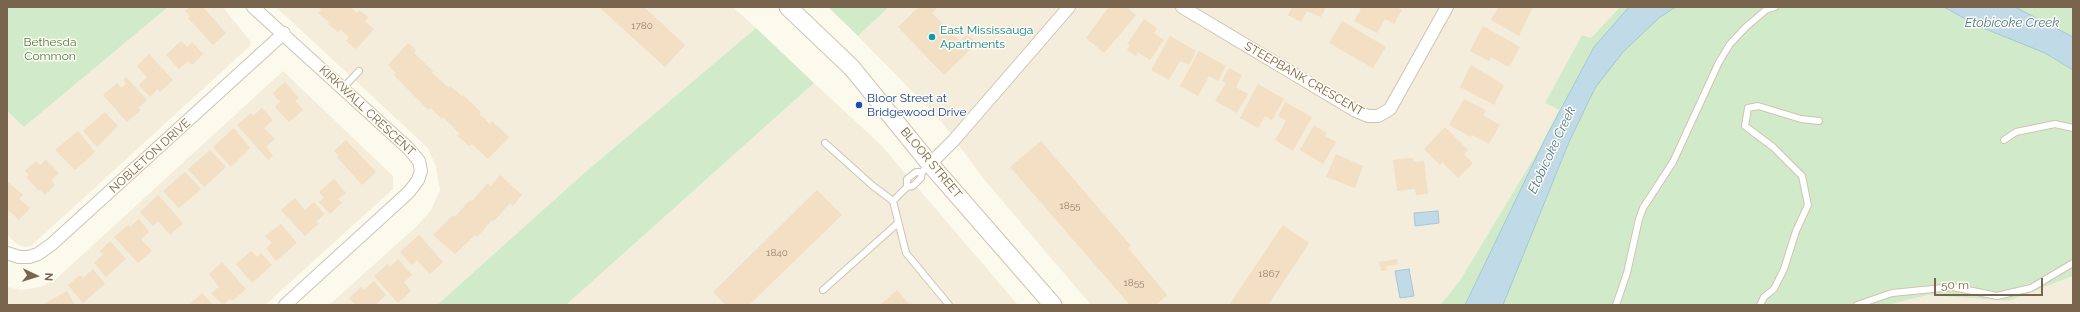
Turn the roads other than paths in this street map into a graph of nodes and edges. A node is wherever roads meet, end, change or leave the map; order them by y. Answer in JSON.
{"nodes":[{"id":1,"x":253,"y":7,"type":"edge"},
{"id":2,"x":788,"y":7,"type":"edge"},
{"id":3,"x":1069,"y":7,"type":"edge"},
{"id":4,"x":1182,"y":7,"type":"edge"},
{"id":5,"x":1448,"y":7,"type":"edge"},
{"id":6,"x":1775,"y":7,"type":"edge"},
{"id":7,"x":284,"y":33,"type":"junction"},
{"id":8,"x":359,"y":71,"type":"dead end"},
{"id":9,"x":343,"y":88,"type":"junction"},
{"id":10,"x":1819,"y":121,"type":"dead end"},
{"id":11,"x":2073,"y":128,"type":"edge"},
{"id":12,"x":2004,"y":140,"type":"dead end"},
{"id":13,"x":825,"y":143,"type":"dead end"},
{"id":14,"x":926,"y":168,"type":"junction"},
{"id":15,"x":893,"y":201,"type":"junction"},
{"id":16,"x":898,"y":223,"type":"junction"},
{"id":17,"x":7,"y":253,"type":"edge"},
{"id":18,"x":2073,"y":263,"type":"edge"},
{"id":19,"x":823,"y":290,"type":"dead end"},
{"id":20,"x":285,"y":305,"type":"edge"},
{"id":21,"x":949,"y":305,"type":"edge"},
{"id":22,"x":1053,"y":305,"type":"edge"},
{"id":23,"x":1616,"y":305,"type":"edge"},
{"id":24,"x":1760,"y":305,"type":"edge"},
{"id":25,"x":1857,"y":305,"type":"edge"}],
"edges":[{"from":1,"to":7,"type":"street","name":"KIRKWALL CRESCENT"},
{"from":2,"to":14,"type":"main road","name":"BLOOR STREET"},
{"from":3,"to":14,"type":"street"},
{"from":4,"to":5,"type":"street","name":"STEEPBANK CRESCENT"},
{"from":6,"to":23,"type":"lane"},
{"from":7,"to":9,"type":"street","name":"KIRKWALL CRESCENT"},
{"from":7,"to":17,"type":"street","name":"NOBLETON DRIVE"},
{"from":8,"to":9,"type":"lane"},
{"from":9,"to":20,"type":"street","name":"KIRKWALL CRESCENT"},
{"from":10,"to":24,"type":"lane"},
{"from":11,"to":12,"type":"lane"},
{"from":13,"to":15,"type":"lane"},
{"from":14,"to":15,"type":"lane"},
{"from":14,"to":22,"type":"main road","name":"BLOOR STREET"},
{"from":15,"to":16,"type":"lane"},
{"from":16,"to":19,"type":"lane"},
{"from":16,"to":21,"type":"lane"},
{"from":18,"to":25,"type":"lane"}]}
